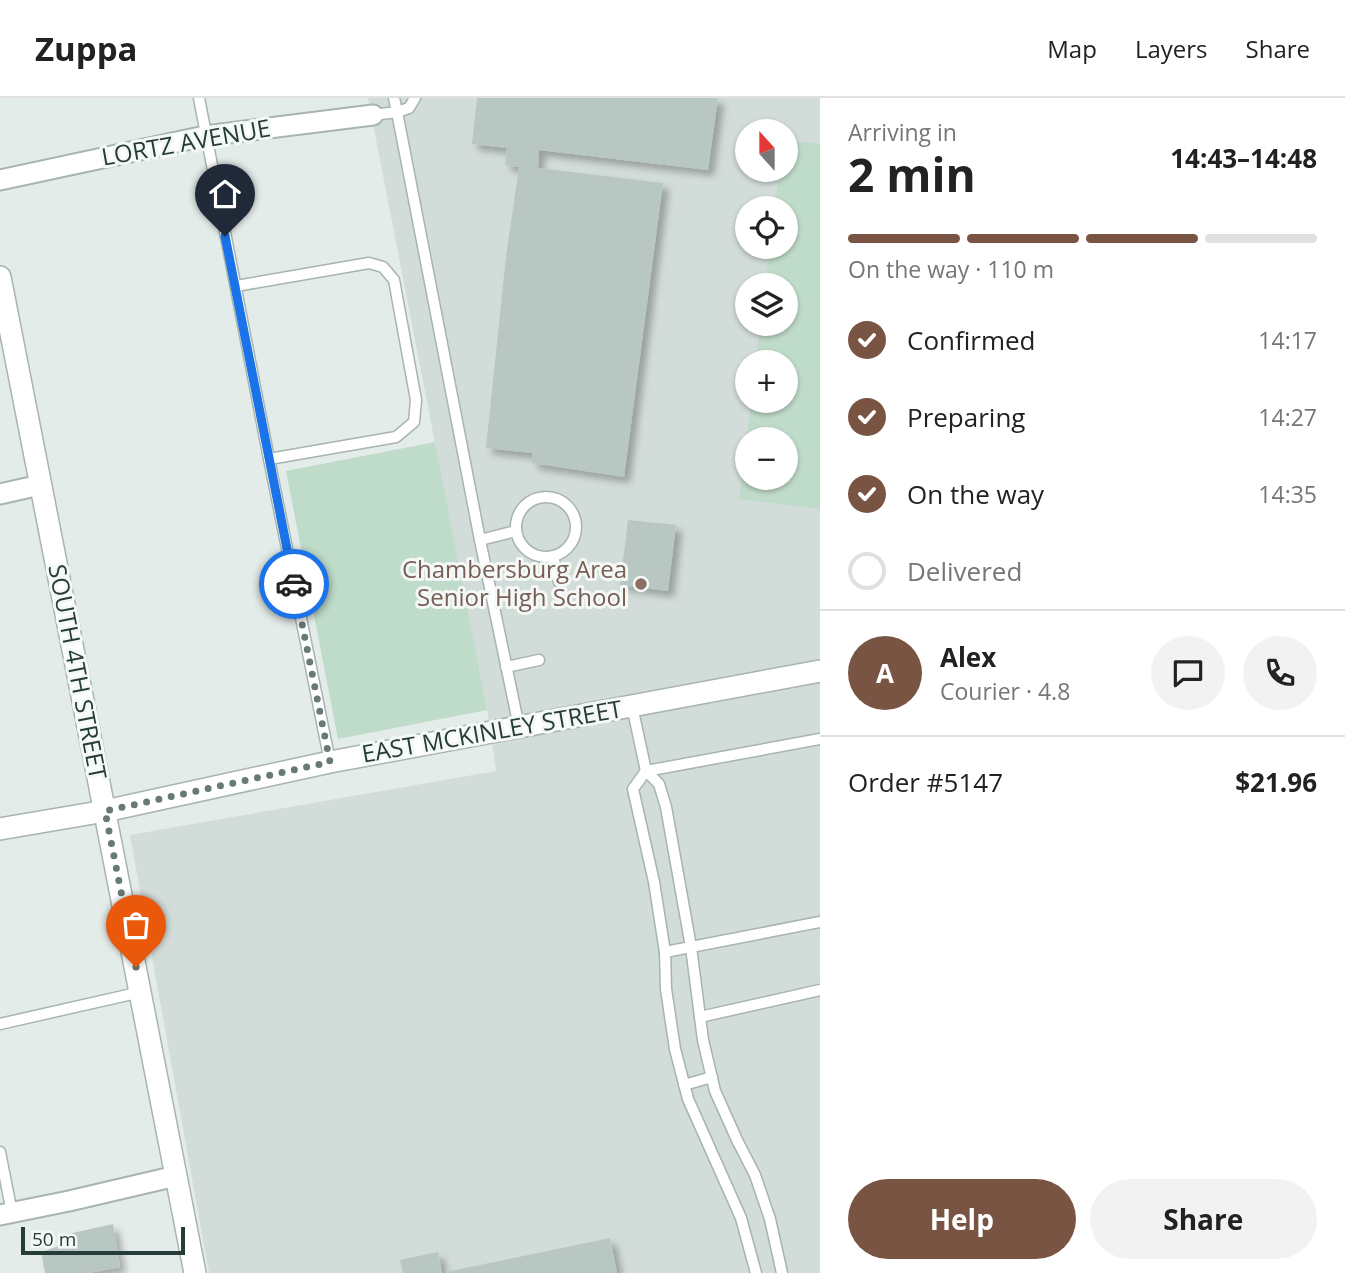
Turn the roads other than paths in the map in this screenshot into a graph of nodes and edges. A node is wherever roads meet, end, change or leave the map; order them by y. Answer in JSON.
{"nodes":[{"id":1,"x":199,"y":98,"type":"edge"},
{"id":2,"x":394,"y":98,"type":"edge"},
{"id":3,"x":415,"y":98,"type":"edge"},
{"id":4,"x":397,"y":112,"type":"junction"},
{"id":5,"x":373,"y":115,"type":"joint"},
{"id":6,"x":205,"y":136,"type":"junction"},
{"id":7,"x":0,"y":180,"type":"edge"},
{"id":8,"x":0,"y":277,"type":"edge"},
{"id":9,"x":236,"y":286,"type":"junction"},
{"id":10,"x":269,"y":459,"type":"junction"},
{"id":11,"x":40,"y":485,"type":"junction"},
{"id":12,"x":0,"y":494,"type":"edge"},
{"id":13,"x":516,"y":531,"type":"junction"},
{"id":14,"x":480,"y":540,"type":"junction"},
{"id":15,"x":553,"y":556,"type":"junction"},
{"id":16,"x":559,"y":582,"type":"dead end"},
{"id":17,"x":539,"y":660,"type":"dead end"},
{"id":18,"x":506,"y":667,"type":"junction"},
{"id":19,"x":820,"y":670,"type":"edge"},
{"id":20,"x":632,"y":706,"type":"junction"},
{"id":21,"x":519,"y":727,"type":"junction"},
{"id":22,"x":820,"y":739,"type":"edge"},
{"id":23,"x":330,"y":762,"type":"junction"},
{"id":24,"x":646,"y":771,"type":"junction"},
{"id":25,"x":105,"y":811,"type":"junction"},
{"id":26,"x":0,"y":829,"type":"edge"},
{"id":27,"x":820,"y":922,"type":"edge"},
{"id":28,"x":691,"y":947,"type":"junction"},
{"id":29,"x":665,"y":952,"type":"junction"},
{"id":30,"x":820,"y":990,"type":"edge"},
{"id":31,"x":141,"y":992,"type":"junction"},
{"id":32,"x":700,"y":1017,"type":"junction"},
{"id":33,"x":0,"y":1024,"type":"edge"},
{"id":34,"x":712,"y":1077,"type":"junction"},
{"id":35,"x":684,"y":1085,"type":"junction"},
{"id":36,"x":0,"y":1152,"type":"edge"},
{"id":37,"x":176,"y":1177,"type":"junction"},
{"id":38,"x":6,"y":1214,"type":"edge"},
{"id":39,"x":195,"y":1273,"type":"edge"},
{"id":40,"x":756,"y":1273,"type":"edge"},
{"id":41,"x":782,"y":1273,"type":"edge"}],
"edges":[{"from":1,"to":6,"type":"lane"},
{"from":2,"to":4,"type":"lane"},
{"from":3,"to":4,"type":"lane"},
{"from":4,"to":5,"type":"lane"},
{"from":4,"to":14,"type":"lane"},
{"from":5,"to":6,"type":"street","name":"LORTZ AVENUE"},
{"from":6,"to":7,"type":"street","name":"LORTZ AVENUE"},
{"from":6,"to":9,"type":"lane"},
{"from":8,"to":11,"type":"street","name":"SOUTH 4TH STREET"},
{"from":9,"to":10,"type":"lane"},
{"from":9,"to":10,"type":"lane"},
{"from":10,"to":23,"type":"lane"},
{"from":11,"to":12,"type":"street"},
{"from":11,"to":25,"type":"street","name":"SOUTH 4TH STREET"},
{"from":13,"to":14,"type":"lane"},
{"from":13,"to":15,"type":"lane"},
{"from":13,"to":15,"type":"lane"},
{"from":14,"to":18,"type":"lane"},
{"from":15,"to":16,"type":"lane"},
{"from":17,"to":18,"type":"lane"},
{"from":18,"to":21,"type":"lane"},
{"from":19,"to":20,"type":"street","name":"EAST MCKINLEY STREET"},
{"from":20,"to":21,"type":"street","name":"EAST MCKINLEY STREET"},
{"from":20,"to":24,"type":"lane"},
{"from":21,"to":23,"type":"street","name":"EAST MCKINLEY STREET"},
{"from":22,"to":24,"type":"lane"},
{"from":23,"to":25,"type":"street","name":"EAST MCKINLEY STREET"},
{"from":24,"to":28,"type":"lane"},
{"from":24,"to":29,"type":"lane"},
{"from":25,"to":26,"type":"street","name":"EAST MCKINLEY STREET"},
{"from":25,"to":31,"type":"street","name":"SOUTH 4TH STREET"},
{"from":27,"to":28,"type":"lane"},
{"from":28,"to":29,"type":"lane"},
{"from":28,"to":32,"type":"lane"},
{"from":29,"to":35,"type":"lane"},
{"from":30,"to":32,"type":"lane"},
{"from":31,"to":33,"type":"lane"},
{"from":31,"to":37,"type":"street","name":"SOUTH 4TH STREET"},
{"from":32,"to":34,"type":"lane"},
{"from":34,"to":35,"type":"lane"},
{"from":34,"to":41,"type":"lane"},
{"from":35,"to":40,"type":"lane"},
{"from":36,"to":38,"type":"lane"},
{"from":37,"to":38,"type":"street"},
{"from":37,"to":39,"type":"street","name":"SOUTH 4TH STREET"}]}
